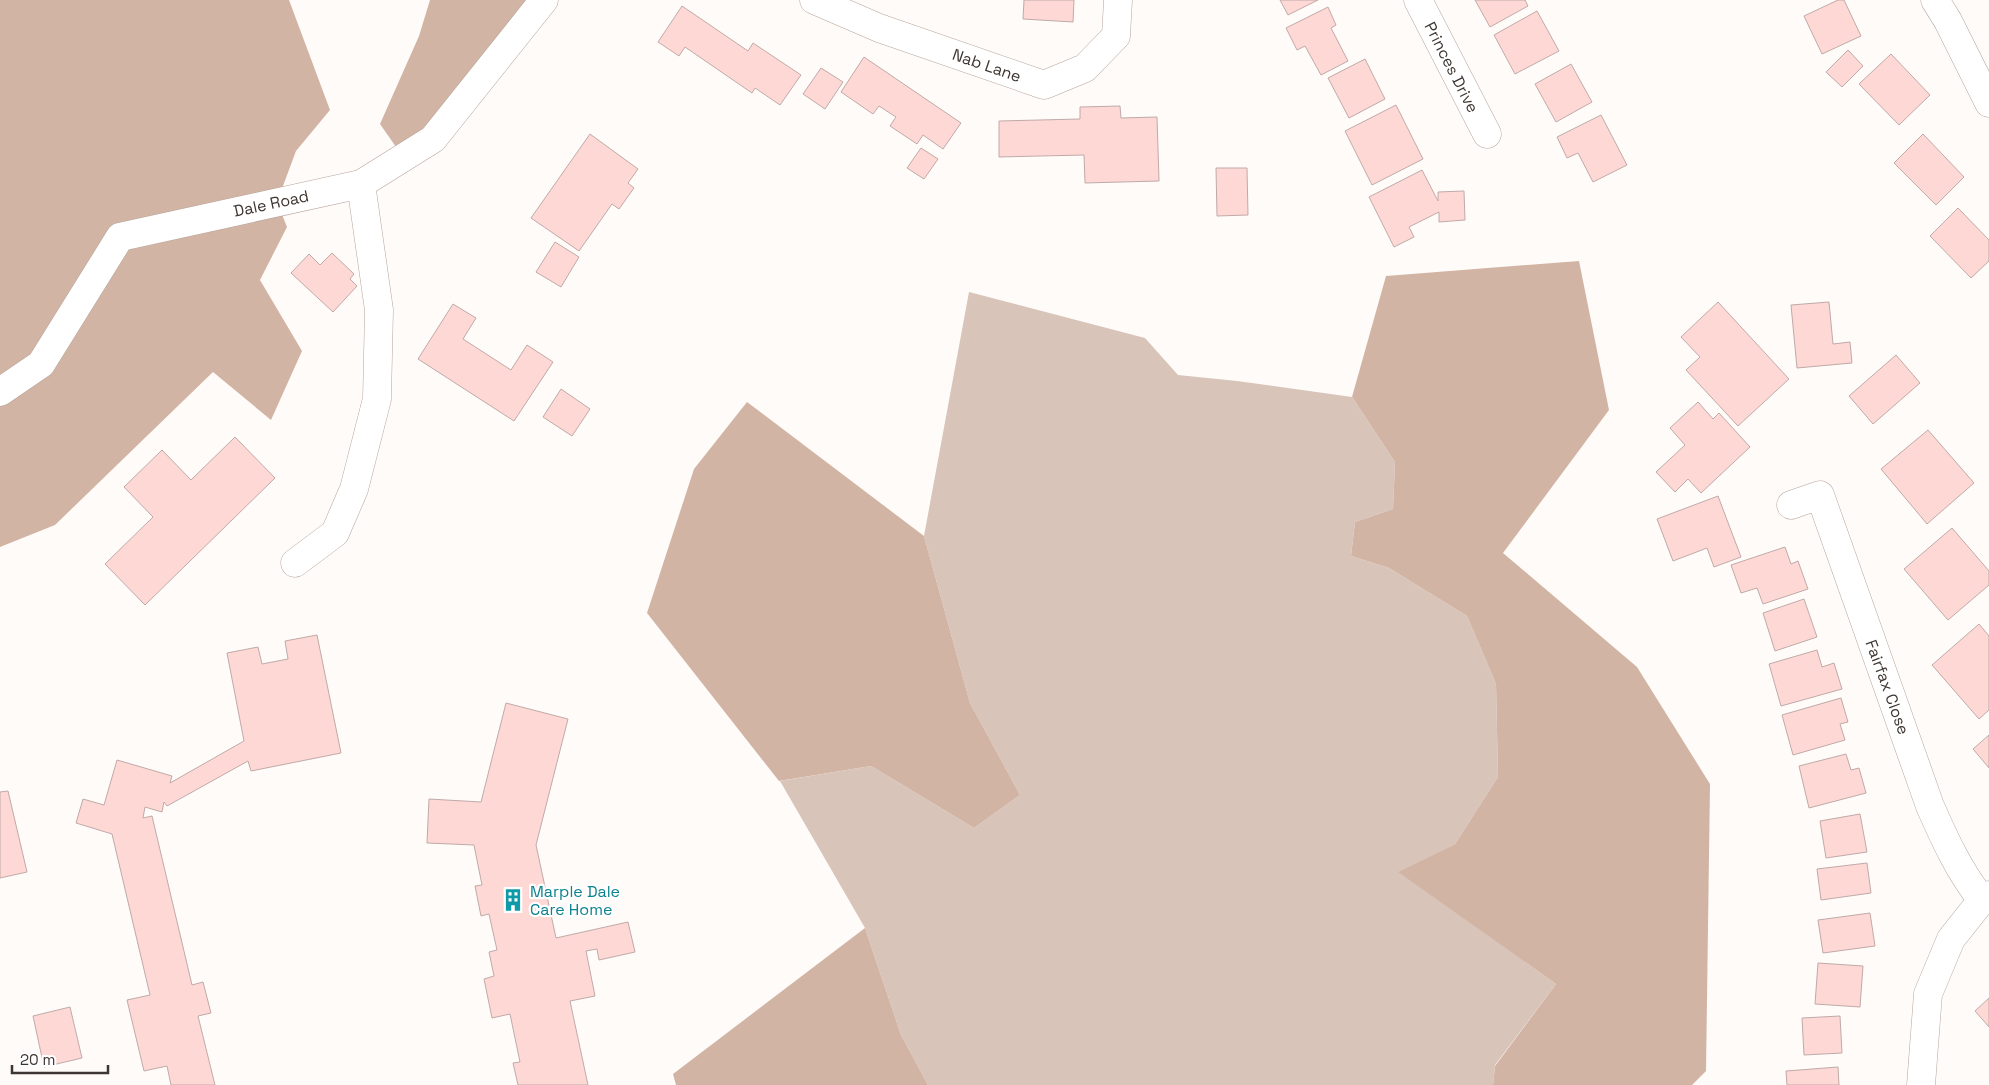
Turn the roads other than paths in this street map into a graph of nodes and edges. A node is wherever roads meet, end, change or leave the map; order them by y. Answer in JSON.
{"nodes":[{"id":1,"x":544,"y":0,"type":"edge"},
{"id":2,"x":814,"y":0,"type":"edge"},
{"id":3,"x":1118,"y":0,"type":"edge"},
{"id":4,"x":1418,"y":0,"type":"edge"},
{"id":5,"x":1935,"y":0,"type":"edge"},
{"id":6,"x":1989,"y":104,"type":"edge"},
{"id":7,"x":1487,"y":134,"type":"dead end"},
{"id":8,"x":361,"y":184,"type":"junction"},
{"id":9,"x":0,"y":392,"type":"edge"},
{"id":10,"x":1791,"y":505,"type":"dead end"},
{"id":11,"x":294,"y":563,"type":"dead end"},
{"id":12,"x":1986,"y":898,"type":"edge"},
{"id":13,"x":1921,"y":1085,"type":"edge"}],
"edges":[{"from":1,"to":8,"type":"street","name":"Dale Road"},
{"from":2,"to":3,"type":"street","name":"Nab Lane"},
{"from":4,"to":7,"type":"street","name":"Princes Drive"},
{"from":5,"to":6,"type":"street"},
{"from":8,"to":9,"type":"street","name":"Dale Road"},
{"from":8,"to":11,"type":"street"},
{"from":10,"to":12,"type":"street","name":"Fairfax Close"},
{"from":12,"to":13,"type":"street"}]}
